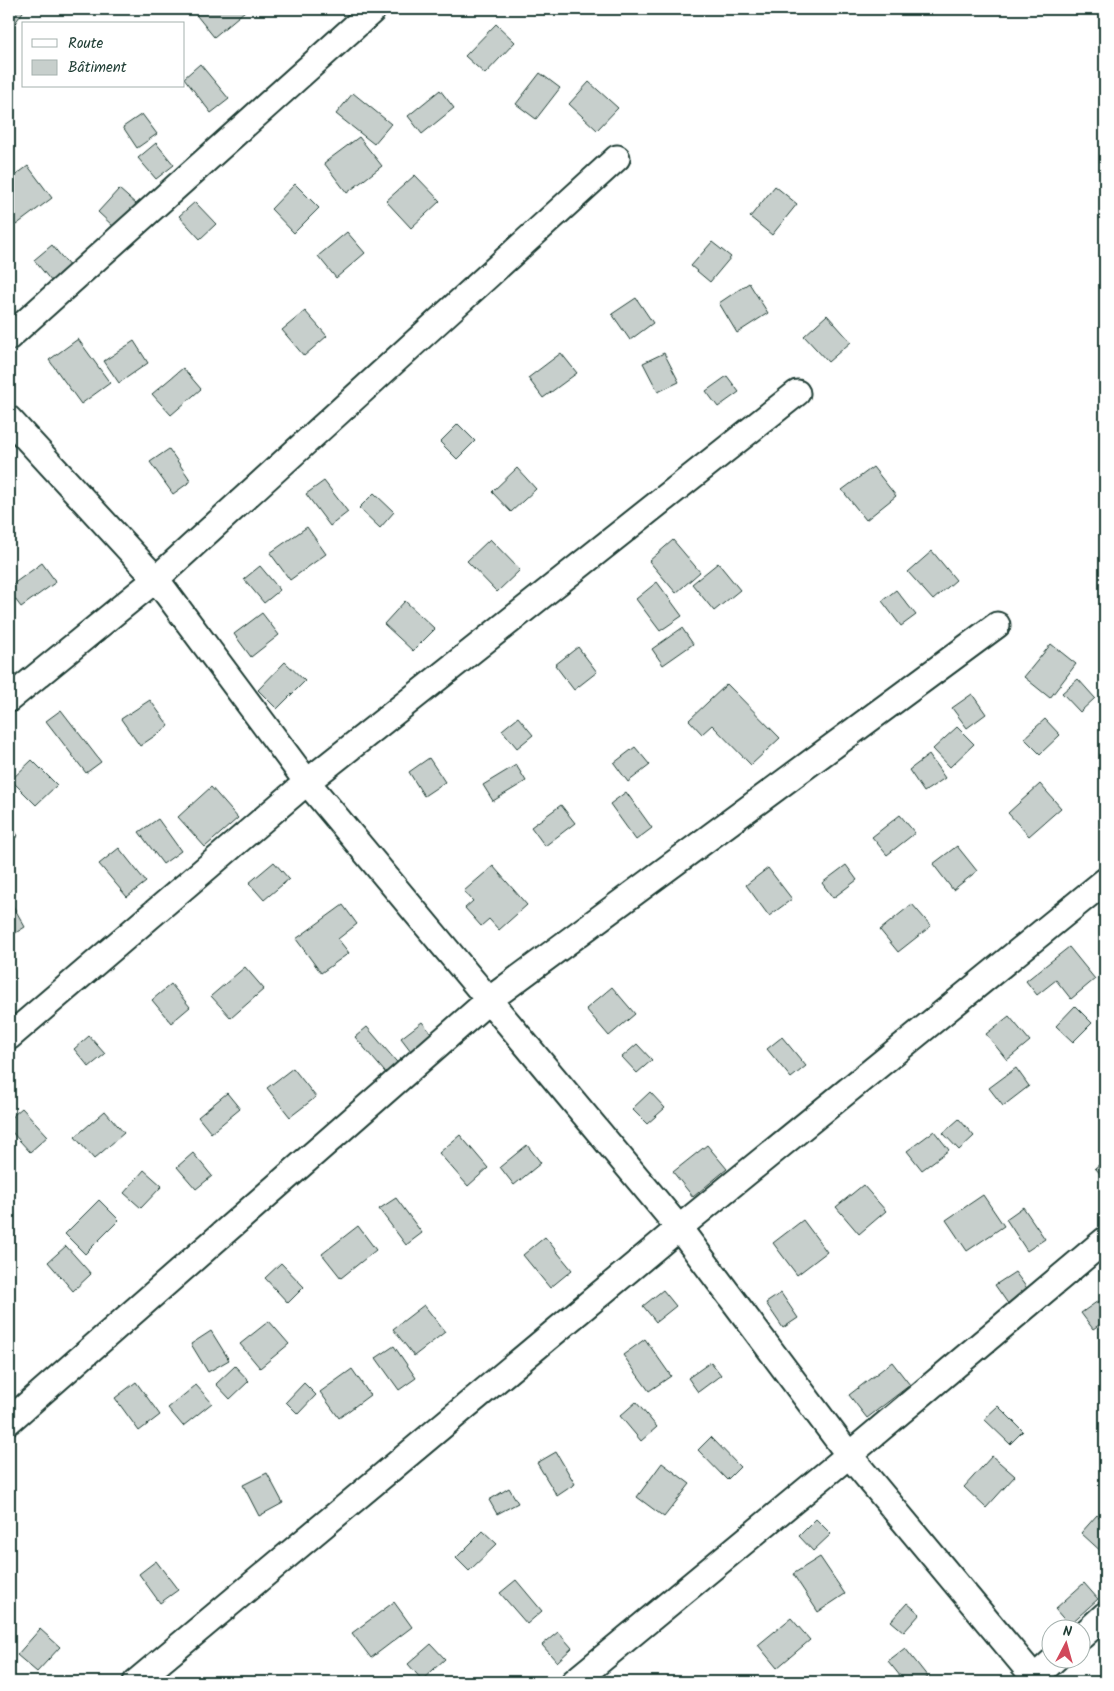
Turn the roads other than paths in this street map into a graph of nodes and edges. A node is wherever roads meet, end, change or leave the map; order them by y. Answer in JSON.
{"nodes":[{"id":1,"x":372,"y":11,"type":"dead end"},
{"id":2,"x":616,"y":158,"type":"dead end"},
{"id":3,"x":9,"y":337,"type":"edge"},
{"id":4,"x":797,"y":393,"type":"dead end"},
{"id":5,"x":9,"y":419,"type":"edge"},
{"id":6,"x":156,"y":579,"type":"junction"},
{"id":7,"x":997,"y":625,"type":"dead end"},
{"id":8,"x":9,"y":699,"type":"edge"},
{"id":9,"x":307,"y":782,"type":"junction"},
{"id":10,"x":1105,"y":881,"type":"edge"},
{"id":11,"x":489,"y":1000,"type":"junction"},
{"id":12,"x":9,"y":1037,"type":"edge"},
{"id":13,"x":679,"y":1228,"type":"junction"},
{"id":14,"x":1105,"y":1240,"type":"edge"},
{"id":15,"x":9,"y":1422,"type":"edge"},
{"id":16,"x":849,"y":1455,"type":"junction"},
{"id":17,"x":1105,"y":1615,"type":"edge"},
{"id":18,"x":1092,"y":1627,"type":"edge"},
{"id":19,"x":1047,"y":1668,"type":"edge"},
{"id":20,"x":1036,"y":1680,"type":"edge"},
{"id":21,"x":136,"y":1682,"type":"edge"},
{"id":22,"x":574,"y":1682,"type":"edge"}],
"edges":[{"from":1,"to":3,"type":"street"},
{"from":2,"to":6,"type":"street"},
{"from":4,"to":9,"type":"street"},
{"from":5,"to":6,"type":"street"},
{"from":6,"to":8,"type":"street"},
{"from":6,"to":9,"type":"street"},
{"from":7,"to":11,"type":"street"},
{"from":9,"to":11,"type":"street"},
{"from":9,"to":12,"type":"street"},
{"from":10,"to":13,"type":"street"},
{"from":11,"to":13,"type":"street"},
{"from":11,"to":15,"type":"street"},
{"from":13,"to":16,"type":"street"},
{"from":13,"to":21,"type":"street"},
{"from":14,"to":16,"type":"street"},
{"from":16,"to":20,"type":"street"},
{"from":16,"to":22,"type":"street"},
{"from":17,"to":18,"type":"street"},
{"from":19,"to":20,"type":"street"}]}
